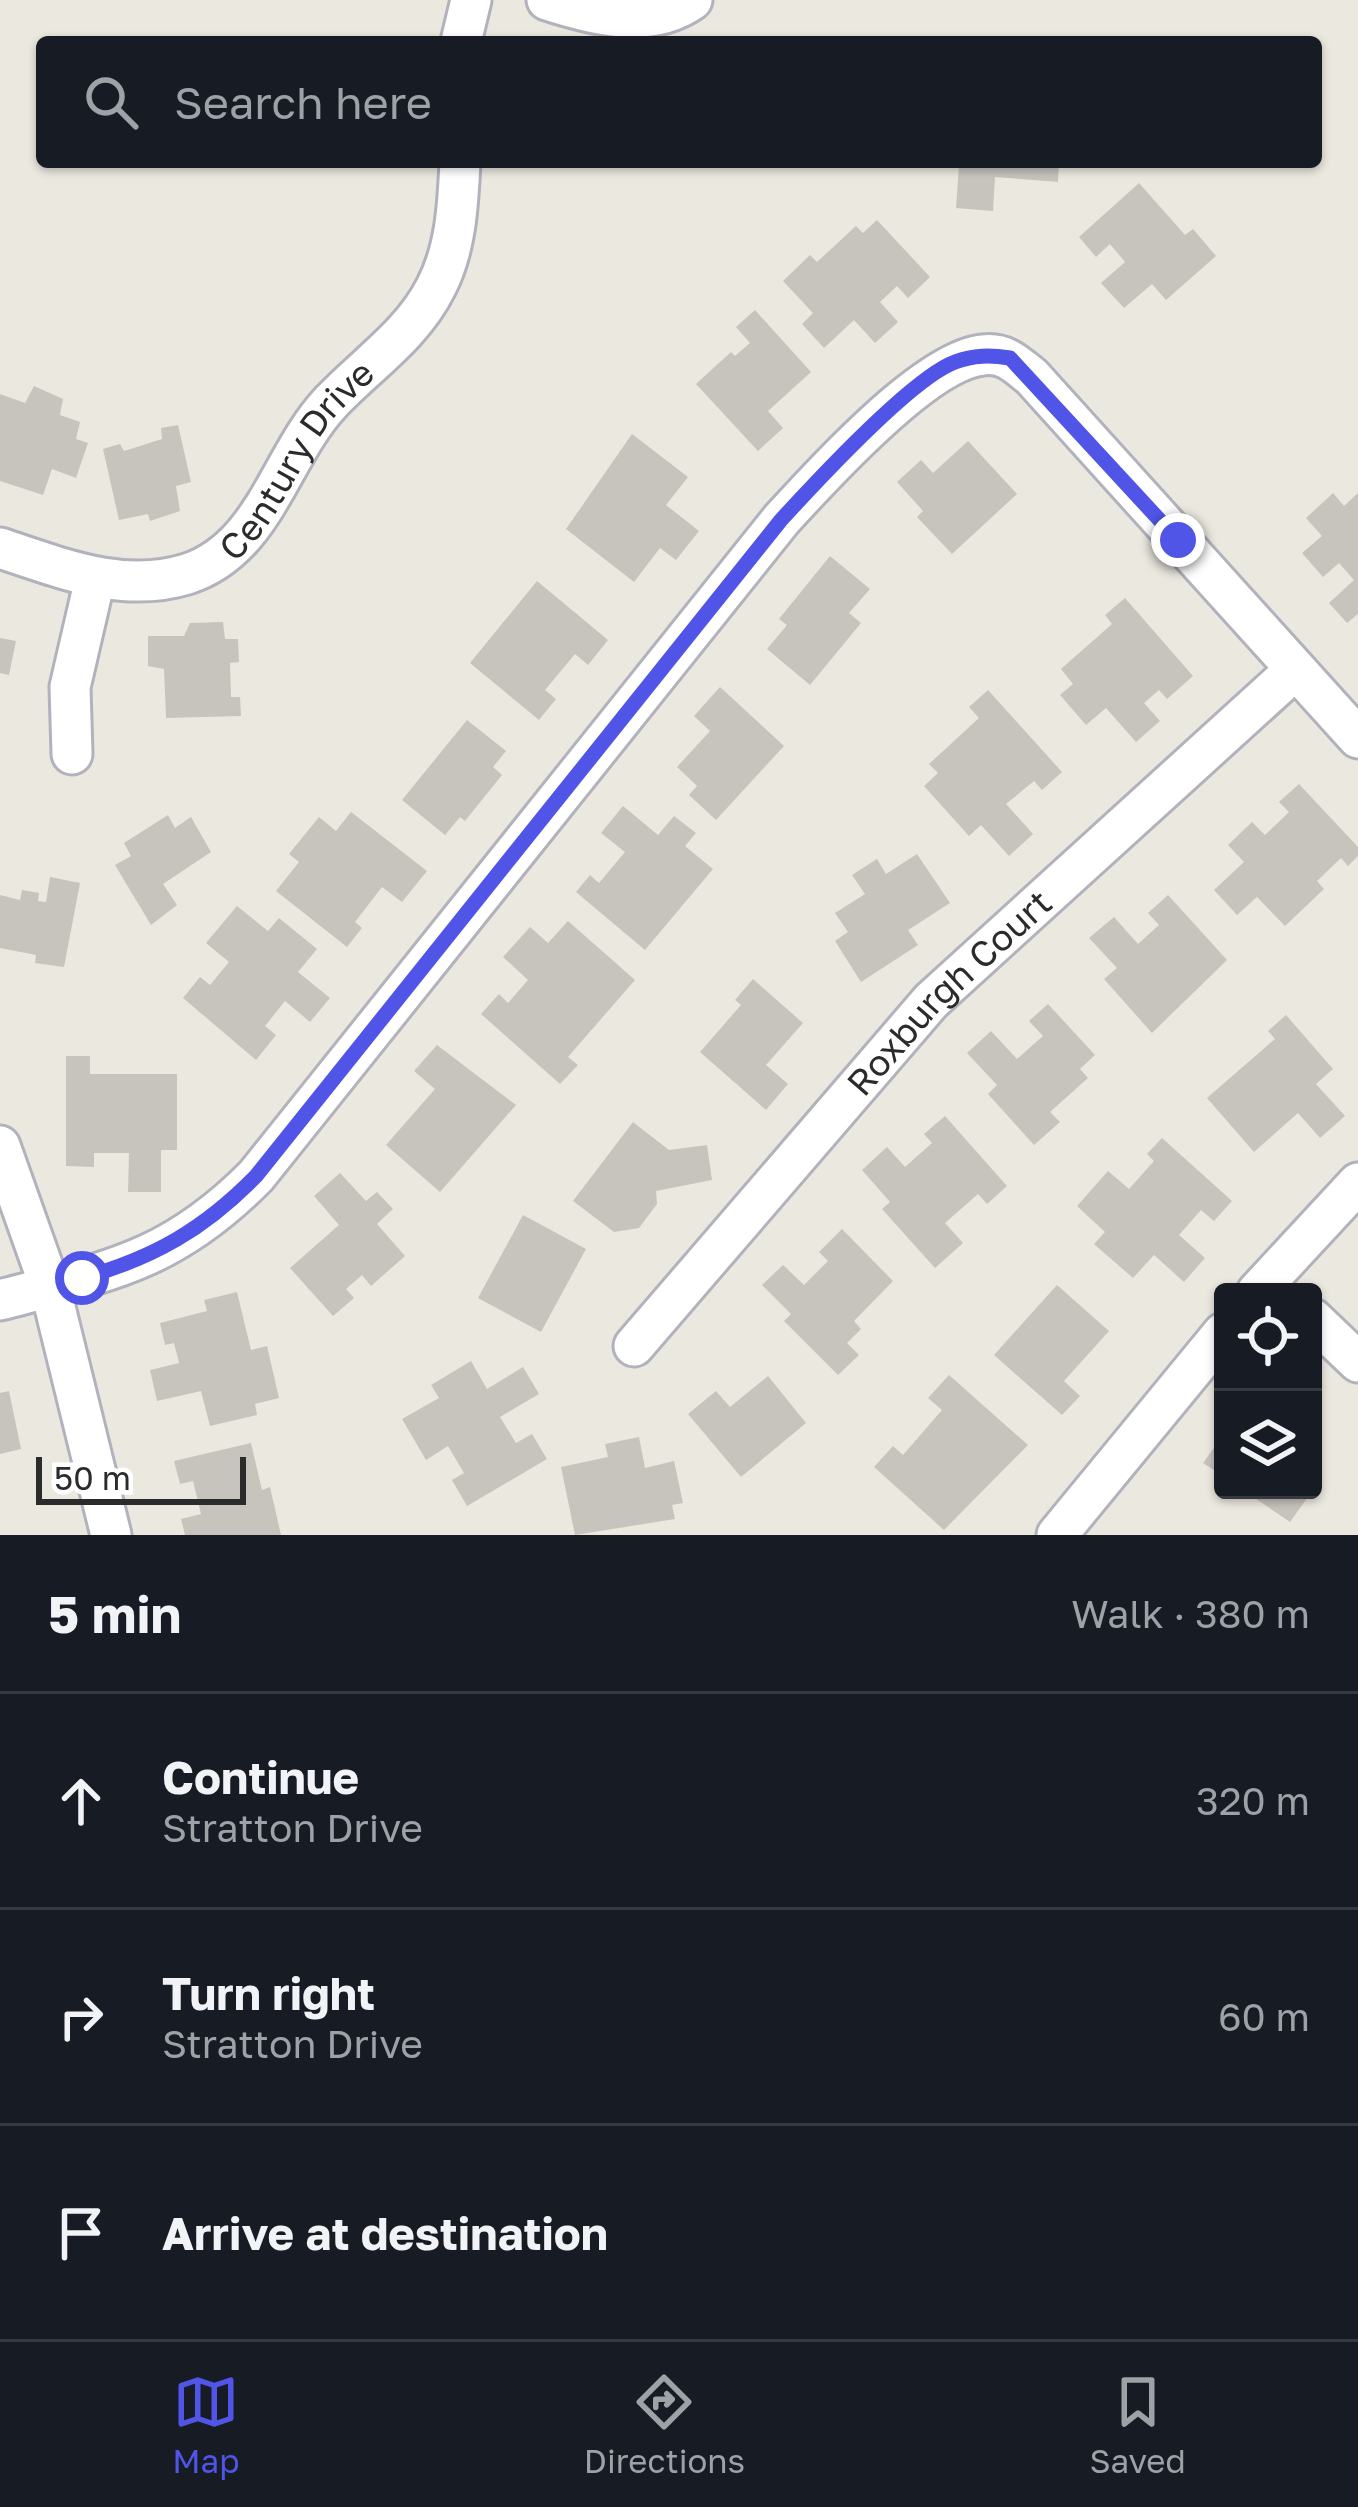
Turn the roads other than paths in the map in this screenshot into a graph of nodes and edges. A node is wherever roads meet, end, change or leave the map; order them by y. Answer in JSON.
{"nodes":[{"id":1,"x":471,"y":0,"type":"edge"},
{"id":2,"x":547,"y":0,"type":"edge"},
{"id":3,"x":692,"y":0,"type":"edge"},
{"id":4,"x":462,"y":36,"type":"edge"},
{"id":5,"x":460,"y":168,"type":"edge"},
{"id":6,"x":0,"y":548,"type":"edge"},
{"id":7,"x":95,"y":578,"type":"junction"},
{"id":8,"x":1295,"y":670,"type":"junction"},
{"id":9,"x":1358,"y":738,"type":"edge"},
{"id":10,"x":72,"y":754,"type":"dead end"},
{"id":11,"x":0,"y":1146,"type":"edge"},
{"id":12,"x":1358,"y":1183,"type":"edge"},
{"id":13,"x":1274,"y":1283,"type":"edge"},
{"id":14,"x":50,"y":1286,"type":"junction"},
{"id":15,"x":0,"y":1300,"type":"edge"},
{"id":16,"x":1322,"y":1328,"type":"edge"},
{"id":17,"x":1214,"y":1344,"type":"edge"},
{"id":18,"x":634,"y":1346,"type":"dead end"},
{"id":19,"x":1358,"y":1362,"type":"edge"},
{"id":20,"x":111,"y":1535,"type":"edge"},
{"id":21,"x":1057,"y":1535,"type":"edge"}],
"edges":[{"from":1,"to":4,"type":"street"},
{"from":2,"to":3,"type":"street"},
{"from":5,"to":7,"type":"street","name":"Century Drive"},
{"from":6,"to":7,"type":"street","name":"Century Drive"},
{"from":7,"to":10,"type":"street"},
{"from":8,"to":9,"type":"street"},
{"from":8,"to":14,"type":"street"},
{"from":8,"to":18,"type":"street","name":"Roxburgh Court"},
{"from":11,"to":14,"type":"street"},
{"from":12,"to":13,"type":"street"},
{"from":14,"to":15,"type":"street"},
{"from":14,"to":20,"type":"street"},
{"from":16,"to":19,"type":"street"},
{"from":17,"to":21,"type":"street"}]}
